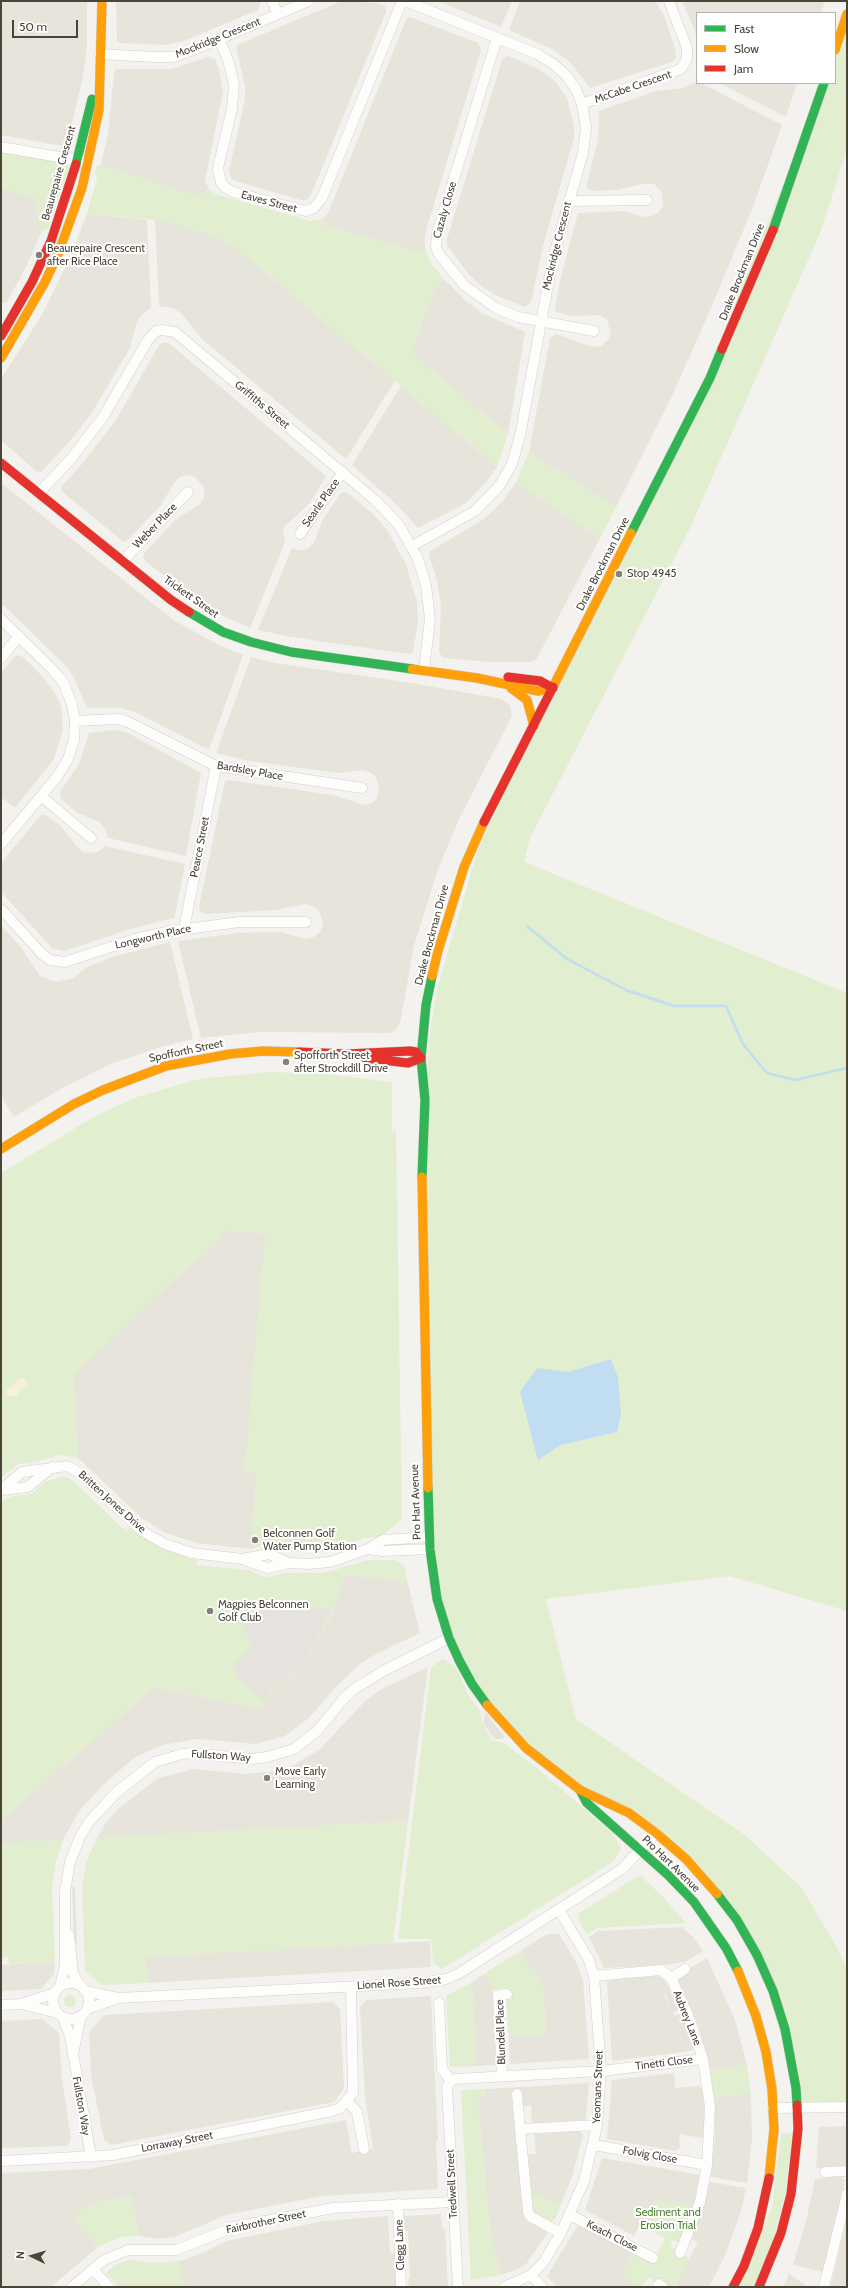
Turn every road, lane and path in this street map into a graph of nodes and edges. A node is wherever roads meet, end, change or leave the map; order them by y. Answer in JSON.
{"nodes":[{"id":1,"x":102,"y":1,"type":"edge"},
{"id":2,"x":272,"y":1,"type":"edge"},
{"id":3,"x":309,"y":1,"type":"edge"},
{"id":4,"x":402,"y":1,"type":"edge"},
{"id":5,"x":406,"y":1,"type":"edge"},
{"id":6,"x":669,"y":1,"type":"edge"},
{"id":7,"x":278,"y":14,"type":"junction"},
{"id":8,"x":847,"y":14,"type":"edge"},
{"id":9,"x":497,"y":38,"type":"junction"},
{"id":10,"x":219,"y":39,"type":"junction"},
{"id":11,"x":836,"y":47,"type":"edge"},
{"id":12,"x":100,"y":54,"type":"junction"},
{"id":13,"x":824,"y":84,"type":"edge"},
{"id":14,"x":582,"y":104,"type":"junction"},
{"id":15,"x":1,"y":147,"type":"edge"},
{"id":16,"x":77,"y":160,"type":"junction"},
{"id":17,"x":89,"y":162,"type":"junction"},
{"id":18,"x":647,"y":200,"type":"dead end"},
{"id":19,"x":568,"y":201,"type":"junction"},
{"id":20,"x":1,"y":316,"type":"edge"},
{"id":21,"x":540,"y":321,"type":"junction"},
{"id":22,"x":10,"y":322,"type":"junction"},
{"id":23,"x":20,"y":328,"type":"junction"},
{"id":24,"x":594,"y":331,"type":"dead end"},
{"id":25,"x":1,"y":336,"type":"edge"},
{"id":26,"x":1,"y":358,"type":"edge"},
{"id":27,"x":1,"y":463,"type":"edge"},
{"id":28,"x":343,"y":472,"type":"junction"},
{"id":29,"x":188,"y":492,"type":"dead end"},
{"id":30,"x":39,"y":493,"type":"junction"},
{"id":31,"x":300,"y":534,"type":"dead end"},
{"id":32,"x":412,"y":546,"type":"junction"},
{"id":33,"x":123,"y":561,"type":"junction"},
{"id":34,"x":1,"y":619,"type":"edge"},
{"id":35,"x":19,"y":636,"type":"junction"},
{"id":36,"x":1,"y":658,"type":"edge"},
{"id":37,"x":566,"y":663,"type":"junction"},
{"id":38,"x":424,"y":670,"type":"junction"},
{"id":39,"x":510,"y":677,"type":"junction"},
{"id":40,"x":477,"y":678,"type":"junction"},
{"id":41,"x":509,"y":686,"type":"junction"},
{"id":42,"x":553,"y":688,"type":"junction"},
{"id":43,"x":75,"y":721,"type":"junction"},
{"id":44,"x":534,"y":726,"type":"junction"},
{"id":45,"x":216,"y":766,"type":"junction"},
{"id":46,"x":362,"y":788,"type":"dead end"},
{"id":47,"x":41,"y":796,"type":"junction"},
{"id":48,"x":91,"y":838,"type":"dead end"},
{"id":49,"x":1,"y":844,"type":"edge"},
{"id":50,"x":1,"y":909,"type":"edge"},
{"id":51,"x":306,"y":922,"type":"dead end"},
{"id":52,"x":184,"y":929,"type":"junction"},
{"id":53,"x":347,"y":1054,"type":"junction"},
{"id":54,"x":421,"y":1058,"type":"junction"},
{"id":55,"x":1,"y":1149,"type":"edge"},
{"id":56,"x":52,"y":1467,"type":"junction"},
{"id":57,"x":1,"y":1490,"type":"edge"},
{"id":58,"x":429,"y":1537,"type":"junction"},
{"id":59,"x":368,"y":1549,"type":"junction"},
{"id":60,"x":430,"y":1549,"type":"junction"},
{"id":61,"x":449,"y":1638,"type":"junction"},
{"id":62,"x":580,"y":1790,"type":"junction"},
{"id":63,"x":656,"y":1833,"type":"junction"},
{"id":64,"x":640,"y":1850,"type":"junction"},
{"id":65,"x":559,"y":1910,"type":"junction"},
{"id":66,"x":67,"y":1927,"type":"junction"},
{"id":67,"x":685,"y":1969,"type":"dead end"},
{"id":68,"x":594,"y":1976,"type":"junction"},
{"id":69,"x":670,"y":1978,"type":"junction"},
{"id":70,"x":351,"y":1987,"type":"junction"},
{"id":71,"x":83,"y":1989,"type":"junction"},
{"id":72,"x":57,"y":1990,"type":"junction"},
{"id":73,"x":506,"y":1994,"type":"dead end"},
{"id":74,"x":118,"y":1998,"type":"junction"},
{"id":75,"x":439,"y":2002,"type":"dead end"},
{"id":76,"x":22,"y":2004,"type":"junction"},
{"id":77,"x":1,"y":2005,"type":"edge"},
{"id":78,"x":84,"y":2012,"type":"junction"},
{"id":79,"x":60,"y":2015,"type":"junction"},
{"id":80,"x":73,"y":2055,"type":"junction"},
{"id":81,"x":703,"y":2059,"type":"junction"},
{"id":82,"x":601,"y":2071,"type":"junction"},
{"id":83,"x":502,"y":2076,"type":"junction"},
{"id":84,"x":451,"y":2081,"type":"junction"},
{"id":85,"x":517,"y":2094,"type":"dead end"},
{"id":86,"x":347,"y":2101,"type":"junction"},
{"id":87,"x":847,"y":2106,"type":"edge"},
{"id":88,"x":797,"y":2107,"type":"junction"},
{"id":89,"x":773,"y":2108,"type":"junction"},
{"id":90,"x":597,"y":2125,"type":"junction"},
{"id":91,"x":520,"y":2129,"type":"junction"},
{"id":92,"x":594,"y":2146,"type":"junction"},
{"id":93,"x":364,"y":2149,"type":"dead end"},
{"id":94,"x":91,"y":2157,"type":"junction"},
{"id":95,"x":1,"y":2161,"type":"edge"},
{"id":96,"x":707,"y":2165,"type":"junction"},
{"id":97,"x":847,"y":2171,"type":"edge"},
{"id":98,"x":825,"y":2172,"type":"dead end"},
{"id":99,"x":847,"y":2194,"type":"edge"},
{"id":100,"x":453,"y":2202,"type":"junction"},
{"id":101,"x":398,"y":2204,"type":"junction"},
{"id":102,"x":570,"y":2215,"type":"junction"},
{"id":103,"x":561,"y":2234,"type":"junction"},
{"id":104,"x":680,"y":2253,"type":"dead end"},
{"id":105,"x":653,"y":2258,"type":"dead end"},
{"id":106,"x":93,"y":2269,"type":"junction"},
{"id":107,"x":531,"y":2275,"type":"junction"},
{"id":108,"x":72,"y":2287,"type":"edge"},
{"id":109,"x":109,"y":2287,"type":"edge"},
{"id":110,"x":401,"y":2287,"type":"edge"},
{"id":111,"x":458,"y":2287,"type":"edge"},
{"id":112,"x":504,"y":2287,"type":"edge"},
{"id":113,"x":542,"y":2287,"type":"edge"},
{"id":114,"x":657,"y":2287,"type":"edge"},
{"id":115,"x":663,"y":2287,"type":"edge"},
{"id":116,"x":733,"y":2287,"type":"edge"},
{"id":117,"x":759,"y":2287,"type":"edge"},
{"id":118,"x":824,"y":2287,"type":"edge"}],
"edges":[{"from":1,"to":12,"type":"street","name":"Beaurepaire Crescent"},
{"from":2,"to":7,"type":"street"},
{"from":3,"to":7,"type":"street","name":"Mockridge Crescent"},
{"from":4,"to":10,"type":"street","name":"Eaves Street"},
{"from":5,"to":9,"type":"street","name":"Mockridge Crescent"},
{"from":6,"to":14,"type":"street","name":"McCabe Crescent"},
{"from":7,"to":10,"type":"street","name":"Mockridge Crescent"},
{"from":8,"to":11,"type":"street"},
{"from":9,"to":14,"type":"street","name":"Mockridge Crescent"},
{"from":9,"to":21,"type":"street","name":"Cazaly Close"},
{"from":10,"to":12,"type":"street","name":"Mockridge Crescent"},
{"from":12,"to":16,"type":"street","name":"Beaurepaire Crescent"},
{"from":12,"to":17,"type":"street","name":"Beaurepaire Crescent"},
{"from":13,"to":37,"type":"street","name":"Drake Brockman Drive"},
{"from":14,"to":19,"type":"street","name":"Mockridge Crescent"},
{"from":15,"to":16,"type":"street"},
{"from":16,"to":17,"type":"street"},
{"from":16,"to":22,"type":"street","name":"Beaurepaire Crescent"},
{"from":17,"to":23,"type":"street","name":"Beaurepaire Crescent"},
{"from":18,"to":19,"type":"street"},
{"from":19,"to":21,"type":"street","name":"Mockridge Crescent"},
{"from":20,"to":22,"type":"street"},
{"from":21,"to":24,"type":"street","name":"Cazaly Close"},
{"from":21,"to":32,"type":"street","name":"Mockridge Crescent"},
{"from":22,"to":23,"type":"street"},
{"from":22,"to":25,"type":"street","name":"Beaurepaire Crescent"},
{"from":23,"to":26,"type":"street","name":"Beaurepaire Crescent"},
{"from":27,"to":30,"type":"street","name":"Trickett Street"},
{"from":28,"to":30,"type":"street","name":"Griffiths Street"},
{"from":28,"to":31,"type":"street","name":"Searle Place"},
{"from":28,"to":32,"type":"street","name":"Griffiths Street"},
{"from":29,"to":33,"type":"street","name":"Weber Place"},
{"from":30,"to":33,"type":"street","name":"Trickett Street"},
{"from":32,"to":38,"type":"street","name":"Griffiths Street"},
{"from":33,"to":38,"type":"street","name":"Trickett Street"},
{"from":34,"to":35,"type":"street"},
{"from":35,"to":36,"type":"street"},
{"from":35,"to":43,"type":"street"},
{"from":37,"to":39,"type":"street"},
{"from":37,"to":42,"type":"street","name":"Drake Brockman Drive"},
{"from":38,"to":40,"type":"street","name":"Trickett Street"},
{"from":39,"to":40,"type":"street","name":"Trickett Street"},
{"from":39,"to":42,"type":"street","name":"Trickett Street"},
{"from":40,"to":41,"type":"street","name":"Trickett Street"},
{"from":41,"to":42,"type":"street","name":"Trickett Street"},
{"from":41,"to":44,"type":"street"},
{"from":42,"to":44,"type":"street","name":"Drake Brockman Drive"},
{"from":43,"to":45,"type":"street","name":"Bardsley Place"},
{"from":43,"to":47,"type":"street"},
{"from":44,"to":54,"type":"street","name":"Drake Brockman Drive"},
{"from":45,"to":46,"type":"street","name":"Bardsley Place"},
{"from":45,"to":52,"type":"street","name":"Pearce Street"},
{"from":47,"to":48,"type":"street"},
{"from":47,"to":49,"type":"street"},
{"from":50,"to":52,"type":"street","name":"Longworth Place"},
{"from":51,"to":52,"type":"street","name":"Longworth Place"},
{"from":53,"to":54,"type":"street","name":"Spofforth Street"},
{"from":53,"to":54,"type":"street","name":"Spofforth Street"},
{"from":53,"to":55,"type":"street","name":"Spofforth Street"},
{"from":54,"to":58,"type":"street","name":"Pro Hart Avenue"},
{"from":56,"to":57,"type":"street","name":"Britten Jones Drive"},
{"from":56,"to":57,"type":"street","name":"Britten Jones Drive"},
{"from":56,"to":59,"type":"street","name":"Britten Jones Drive"},
{"from":58,"to":59,"type":"street","name":"Britten Jones Drive"},
{"from":58,"to":60,"type":"street","name":"Pro Hart Avenue"},
{"from":59,"to":60,"type":"street","name":"Britten Jones Drive"},
{"from":60,"to":61,"type":"street","name":"Pro Hart Avenue"},
{"from":61,"to":62,"type":"street","name":"Pro Hart Avenue"},
{"from":61,"to":66,"type":"street","name":"Fullston Way"},
{"from":62,"to":63,"type":"street","name":"Pro Hart Avenue"},
{"from":62,"to":64,"type":"street","name":"Pro Hart Avenue"},
{"from":63,"to":64,"type":"street","name":"Lionel Rose Street"},
{"from":63,"to":88,"type":"street","name":"Pro Hart Avenue"},
{"from":64,"to":65,"type":"street","name":"Lionel Rose Street"},
{"from":64,"to":89,"type":"street","name":"Pro Hart Avenue"},
{"from":65,"to":68,"type":"street","name":"Yeomans Street"},
{"from":65,"to":70,"type":"street","name":"Lionel Rose Street"},
{"from":66,"to":71,"type":"street","name":"Fullston Way"},
{"from":66,"to":72,"type":"street","name":"Fullston Way"},
{"from":67,"to":69,"type":"street","name":"Aubrey Lane"},
{"from":68,"to":69,"type":"street","name":"Aubrey Lane"},
{"from":68,"to":82,"type":"street","name":"Yeomans Street"},
{"from":69,"to":81,"type":"street","name":"Aubrey Lane"},
{"from":70,"to":74,"type":"street","name":"Lionel Rose Street"},
{"from":70,"to":86,"type":"street"},
{"from":71,"to":72,"type":"street"},
{"from":71,"to":74,"type":"street","name":"Lionel Rose Street"},
{"from":71,"to":78,"type":"street"},
{"from":72,"to":76,"type":"street"},
{"from":72,"to":79,"type":"street"},
{"from":73,"to":83,"type":"street","name":"Blundell Place"},
{"from":74,"to":78,"type":"street","name":"Lionel Rose Street"},
{"from":75,"to":84,"type":"street"},
{"from":76,"to":77,"type":"street"},
{"from":76,"to":79,"type":"street"},
{"from":78,"to":79,"type":"street"},
{"from":78,"to":80,"type":"street","name":"Fullston Way"},
{"from":79,"to":80,"type":"street","name":"Fullston Way"},
{"from":80,"to":94,"type":"street","name":"Fullston Way"},
{"from":81,"to":82,"type":"street","name":"Tinetti Close"},
{"from":81,"to":96,"type":"street","name":"Tinetti Close"},
{"from":82,"to":83,"type":"street"},
{"from":82,"to":90,"type":"street","name":"Yeomans Street"},
{"from":83,"to":84,"type":"street"},
{"from":84,"to":100,"type":"street","name":"Tredwell Street"},
{"from":85,"to":91,"type":"street"},
{"from":86,"to":93,"type":"street"},
{"from":86,"to":94,"type":"street","name":"Lorraway Street"},
{"from":87,"to":88,"type":"street"},
{"from":88,"to":89,"type":"street"},
{"from":88,"to":117,"type":"street","name":"Pro Hart Avenue"},
{"from":89,"to":116,"type":"street","name":"Pro Hart Avenue"},
{"from":90,"to":91,"type":"street"},
{"from":90,"to":92,"type":"street","name":"Yeomans Street"},
{"from":91,"to":103,"type":"street"},
{"from":92,"to":96,"type":"street","name":"Folvig Close"},
{"from":92,"to":102,"type":"street","name":"Yeomans Street"},
{"from":94,"to":95,"type":"street","name":"Lorraway Street"},
{"from":96,"to":104,"type":"street"},
{"from":97,"to":98,"type":"street"},
{"from":99,"to":118,"type":"street"},
{"from":100,"to":101,"type":"street","name":"Fairbrother Street"},
{"from":100,"to":111,"type":"street","name":"Tredwell Street"},
{"from":101,"to":106,"type":"street","name":"Fairbrother Street"},
{"from":101,"to":110,"type":"street","name":"Clegg Lane"},
{"from":102,"to":103,"type":"street","name":"Yeomans Street"},
{"from":102,"to":105,"type":"street","name":"Keach Close"},
{"from":103,"to":107,"type":"street","name":"Yeomans Street"},
{"from":106,"to":108,"type":"street","name":"Fairbrother Street"},
{"from":106,"to":109,"type":"street"},
{"from":107,"to":112,"type":"street","name":"Yeomans Street"},
{"from":107,"to":113,"type":"street"},
{"from":114,"to":115,"type":"street"}]}
